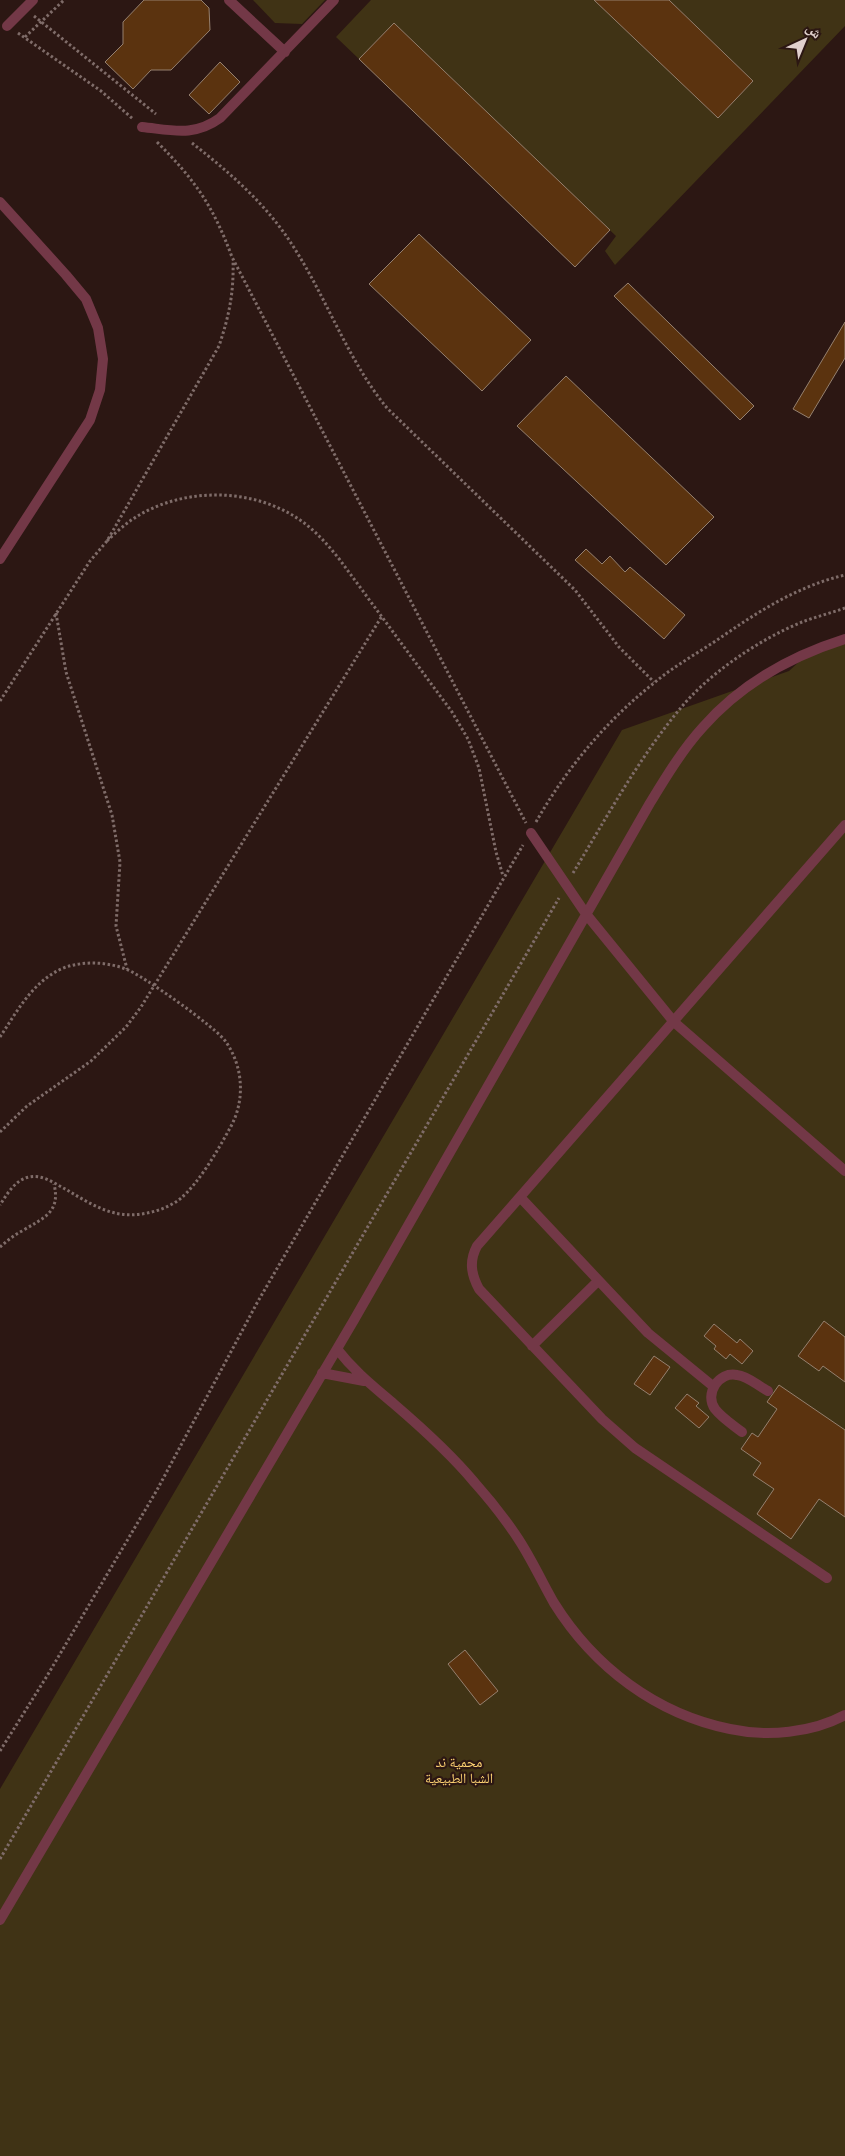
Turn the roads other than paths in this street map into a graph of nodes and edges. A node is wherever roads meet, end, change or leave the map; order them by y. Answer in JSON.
{"nodes":[{"id":1,"x":33,"y":0,"type":"edge"},
{"id":2,"x":229,"y":0,"type":"edge"},
{"id":3,"x":334,"y":0,"type":"edge"},
{"id":4,"x":7,"y":26,"type":"road end"},
{"id":5,"x":285,"y":52,"type":"junction"},
{"id":6,"x":142,"y":127,"type":"road end"},
{"id":7,"x":0,"y":202,"type":"edge"},
{"id":8,"x":0,"y":559,"type":"edge"},
{"id":9,"x":845,"y":638,"type":"edge"},
{"id":10,"x":845,"y":825,"type":"edge"},
{"id":11,"x":531,"y":833,"type":"road end"},
{"id":12,"x":586,"y":914,"type":"junction"},
{"id":13,"x":674,"y":1022,"type":"junction"},
{"id":14,"x":845,"y":1171,"type":"edge"},
{"id":15,"x":520,"y":1197,"type":"junction"},
{"id":16,"x":598,"y":1281,"type":"junction"},
{"id":17,"x":532,"y":1346,"type":"junction"},
{"id":18,"x":337,"y":1349,"type":"junction"},
{"id":19,"x":322,"y":1373,"type":"junction"},
{"id":20,"x":365,"y":1381,"type":"junction"},
{"id":21,"x":714,"y":1387,"type":"junction"},
{"id":22,"x":768,"y":1391,"type":"dead end"},
{"id":23,"x":742,"y":1432,"type":"dead end"},
{"id":24,"x":827,"y":1578,"type":"dead end"},
{"id":25,"x":845,"y":1715,"type":"edge"},
{"id":26,"x":0,"y":1920,"type":"edge"}],
"edges":[{"from":1,"to":4,"type":"lane"},
{"from":2,"to":5,"type":"lane"},
{"from":3,"to":5,"type":"lane"},
{"from":5,"to":6,"type":"lane"},
{"from":7,"to":8,"type":"lane"},
{"from":9,"to":12,"type":"lane"},
{"from":10,"to":13,"type":"lane"},
{"from":11,"to":12,"type":"lane"},
{"from":12,"to":13,"type":"lane"},
{"from":12,"to":18,"type":"lane"},
{"from":13,"to":14,"type":"lane"},
{"from":13,"to":15,"type":"lane"},
{"from":15,"to":16,"type":"lane"},
{"from":15,"to":17,"type":"lane"},
{"from":16,"to":17,"type":"lane"},
{"from":16,"to":21,"type":"lane"},
{"from":17,"to":24,"type":"lane"},
{"from":18,"to":19,"type":"lane"},
{"from":18,"to":20,"type":"lane"},
{"from":19,"to":20,"type":"lane"},
{"from":19,"to":26,"type":"lane"},
{"from":20,"to":25,"type":"lane"},
{"from":21,"to":22,"type":"lane"},
{"from":21,"to":23,"type":"lane"}]}
